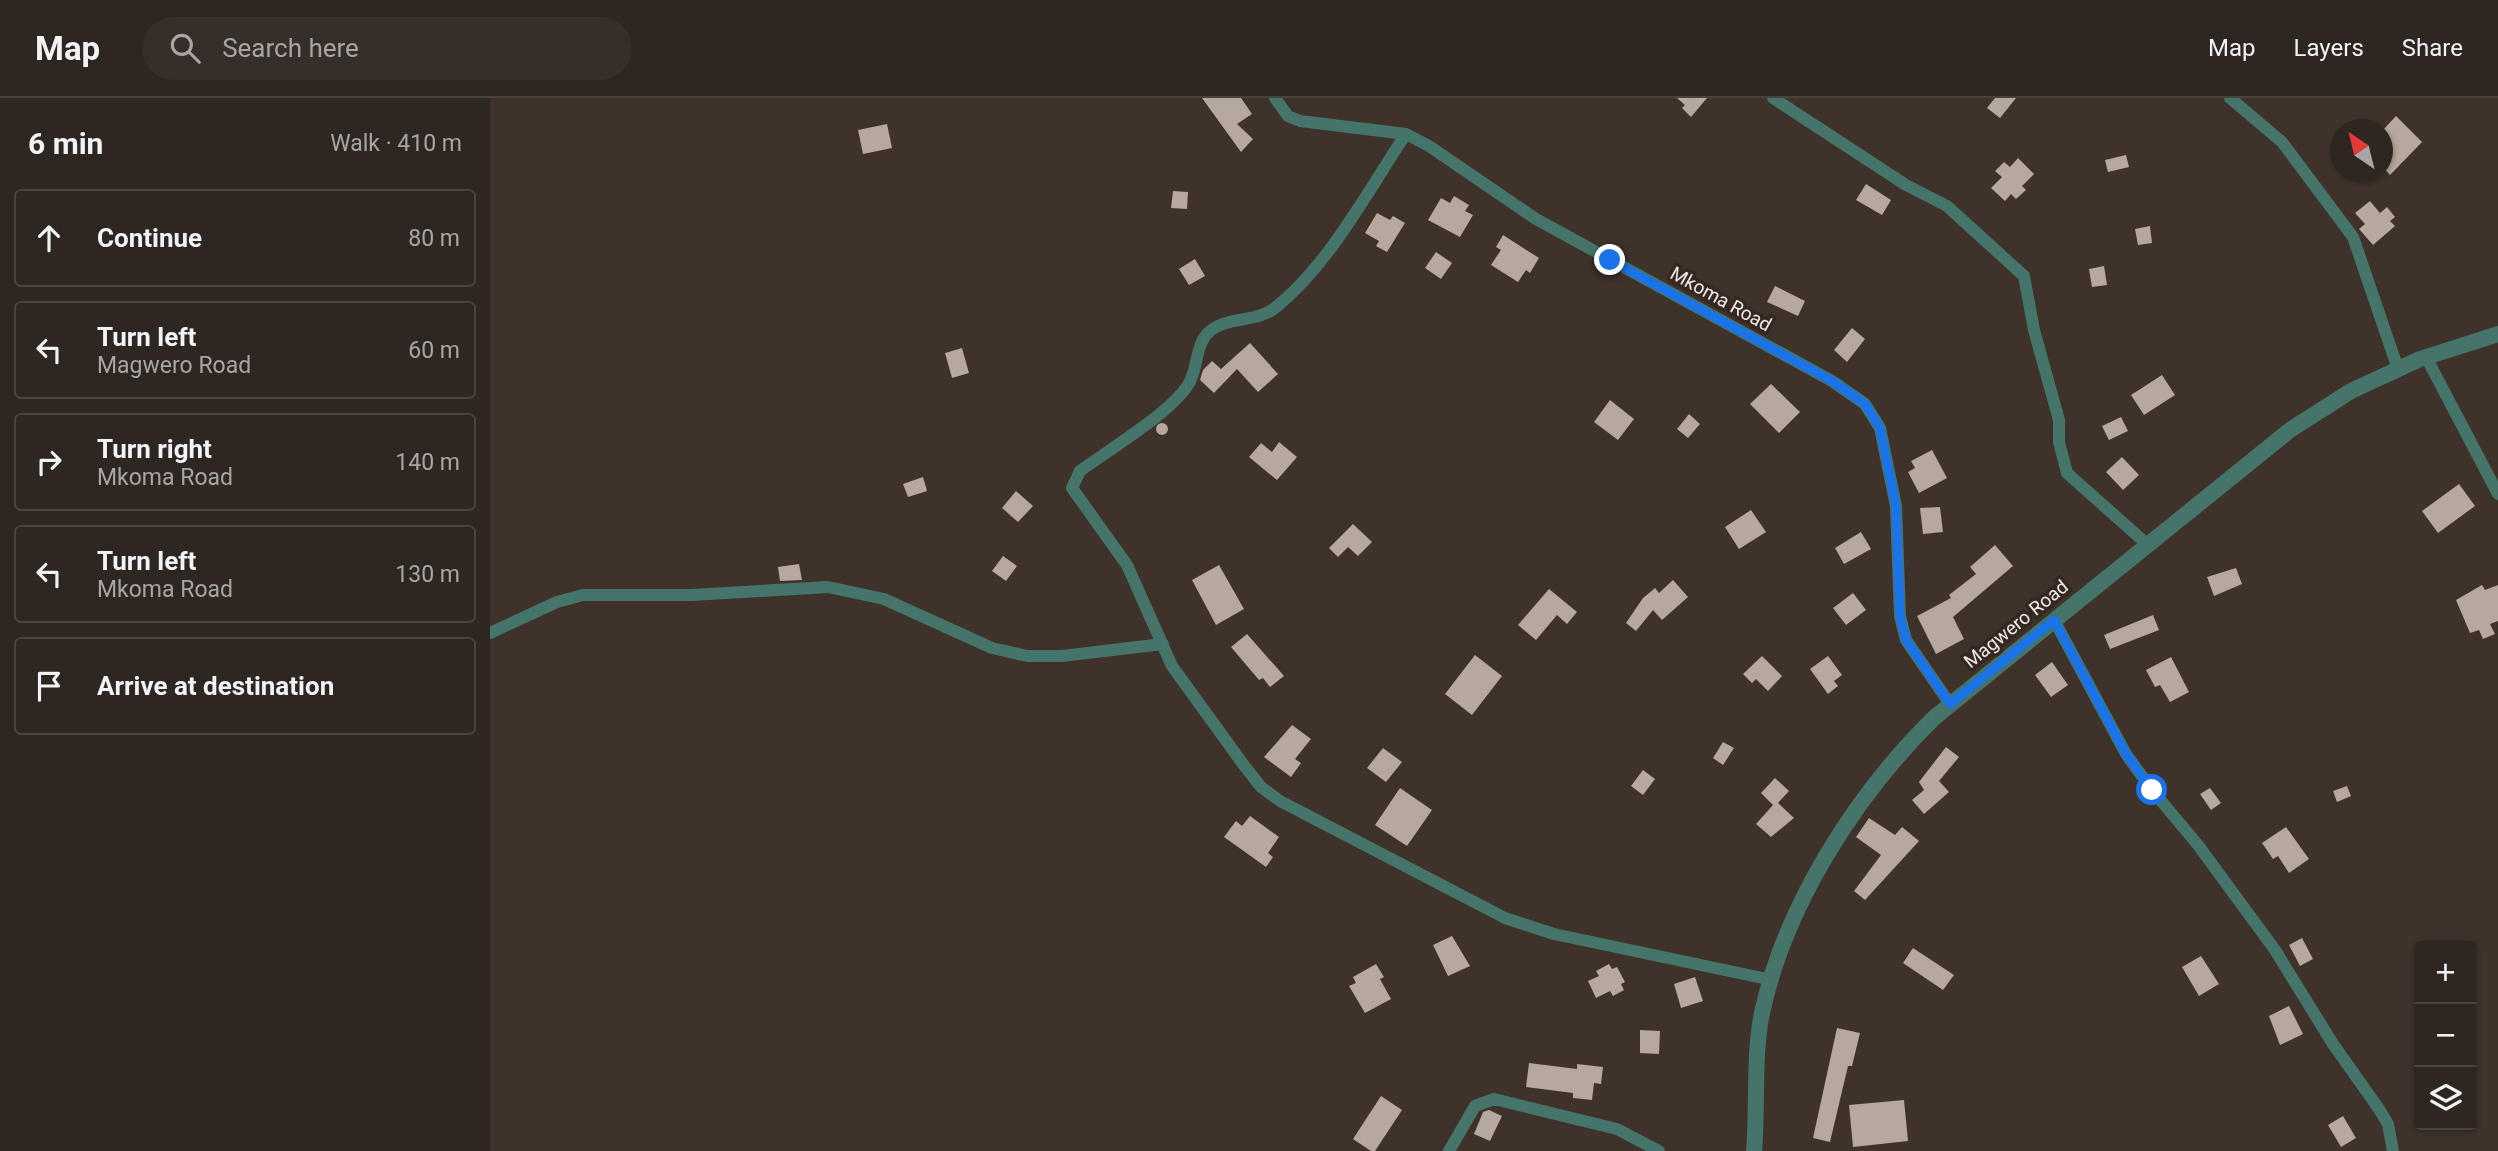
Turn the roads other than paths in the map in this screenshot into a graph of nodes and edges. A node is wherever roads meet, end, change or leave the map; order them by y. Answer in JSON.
{"nodes":[{"id":1,"x":1275,"y":98,"type":"edge"},
{"id":2,"x":1773,"y":98,"type":"edge"},
{"id":3,"x":2230,"y":98,"type":"edge"},
{"id":4,"x":1406,"y":134,"type":"junction"},
{"id":5,"x":2498,"y":334,"type":"edge"},
{"id":6,"x":2426,"y":357,"type":"junction"},
{"id":7,"x":2398,"y":369,"type":"junction"},
{"id":8,"x":2498,"y":494,"type":"edge"},
{"id":9,"x":2148,"y":545,"type":"junction"},
{"id":10,"x":2054,"y":620,"type":"junction"},
{"id":11,"x":490,"y":633,"type":"edge"},
{"id":12,"x":1163,"y":643,"type":"junction"},
{"id":13,"x":1950,"y":704,"type":"junction"},
{"id":14,"x":1772,"y":980,"type":"junction"},
{"id":15,"x":1449,"y":1151,"type":"edge"},
{"id":16,"x":1659,"y":1151,"type":"edge"},
{"id":17,"x":1755,"y":1151,"type":"edge"},
{"id":18,"x":2393,"y":1151,"type":"edge"}],
"edges":[{"from":1,"to":4,"type":"street","name":"Mkoma Road"},
{"from":2,"to":9,"type":"street"},
{"from":3,"to":7,"type":"street"},
{"from":4,"to":12,"type":"street"},
{"from":4,"to":13,"type":"street","name":"Mkoma Road"},
{"from":5,"to":6,"type":"street","name":"Magwero Road"},
{"from":6,"to":7,"type":"street","name":"Magwero Road"},
{"from":6,"to":8,"type":"street"},
{"from":7,"to":9,"type":"street","name":"Magwero Road"},
{"from":9,"to":10,"type":"street","name":"Magwero Road"},
{"from":10,"to":13,"type":"street","name":"Magwero Road"},
{"from":10,"to":18,"type":"street"},
{"from":11,"to":12,"type":"street"},
{"from":12,"to":14,"type":"street"},
{"from":13,"to":14,"type":"street","name":"Magwero Road"},
{"from":14,"to":17,"type":"street","name":"Magwero Road"},
{"from":15,"to":16,"type":"street"}]}
